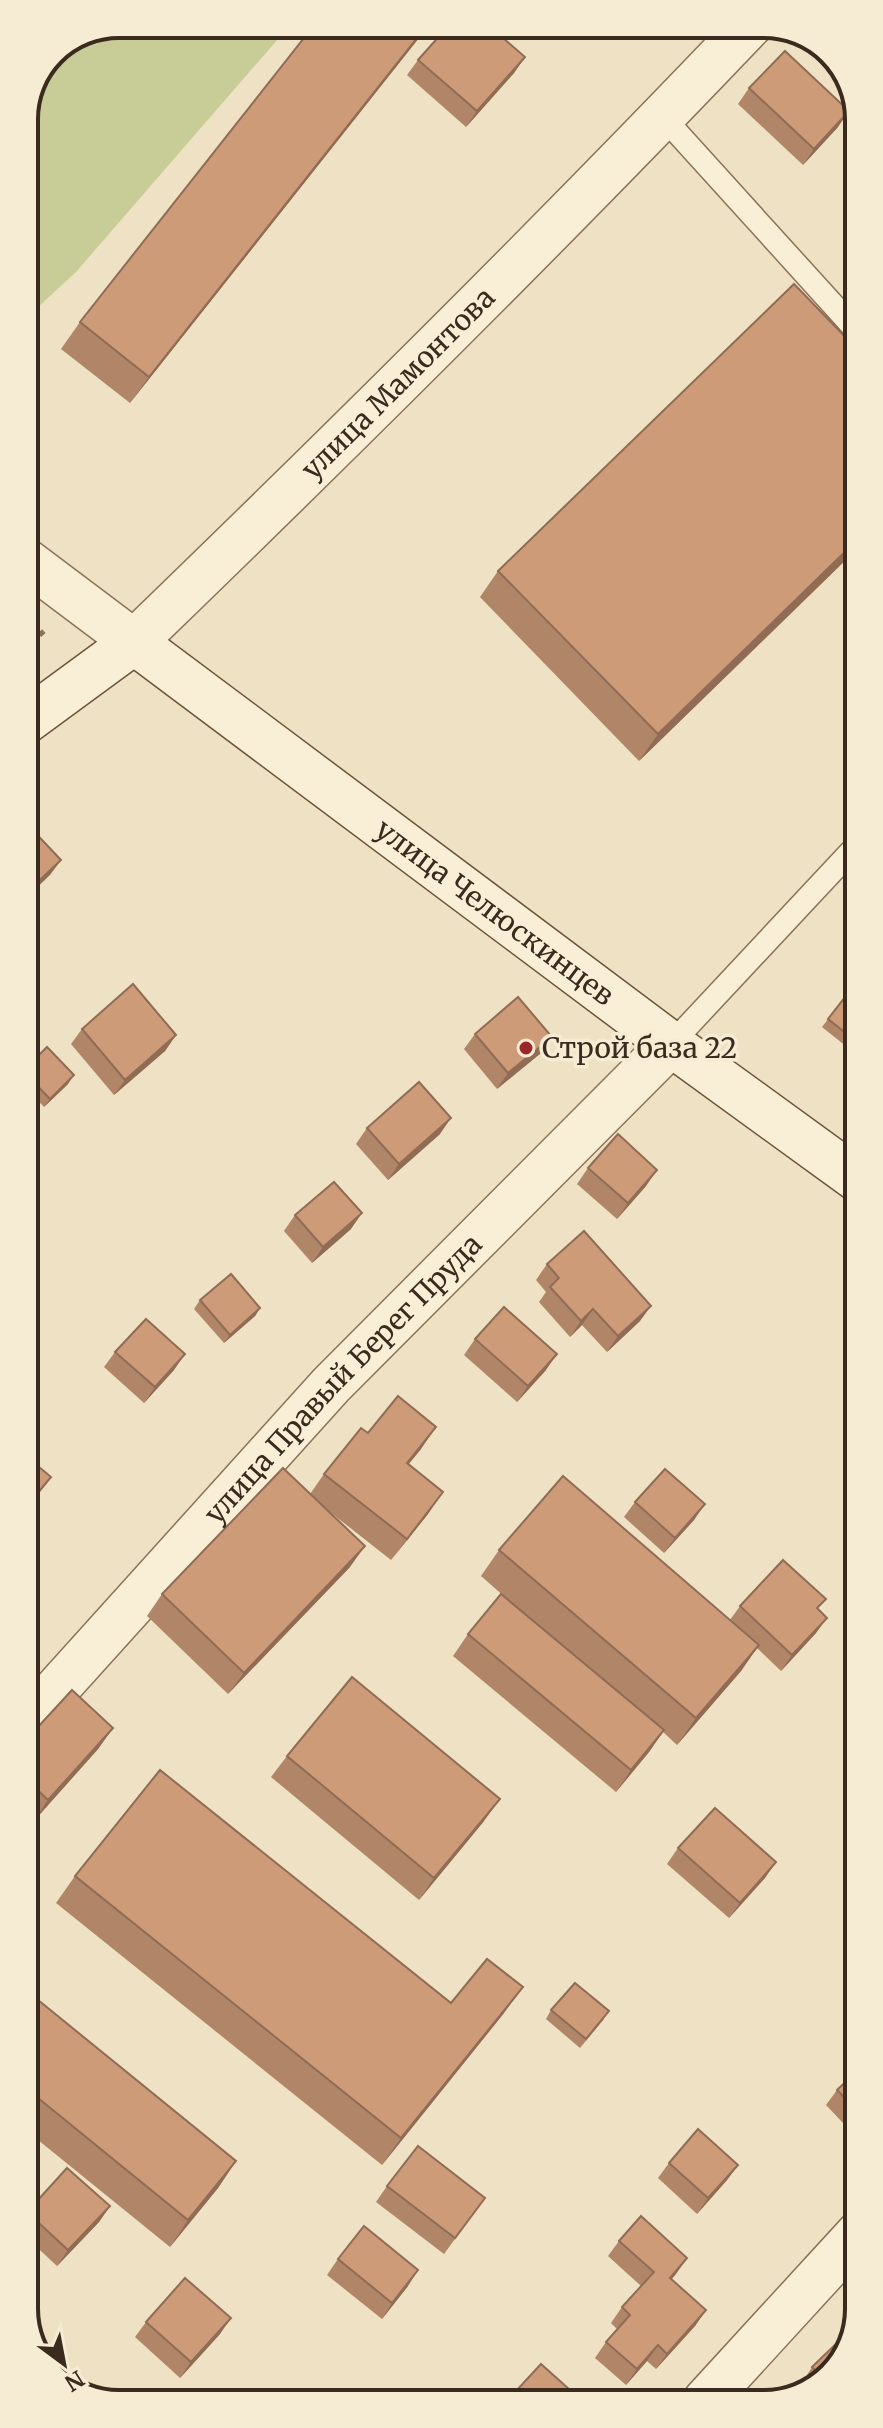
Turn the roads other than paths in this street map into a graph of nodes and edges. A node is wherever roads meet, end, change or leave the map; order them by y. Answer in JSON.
{"nodes":[{"id":1,"x":738,"y":38,"type":"edge"},
{"id":2,"x":663,"y":117,"type":"junction"},
{"id":3,"x":845,"y":318,"type":"edge"},
{"id":4,"x":38,"y":570,"type":"edge"},
{"id":5,"x":134,"y":642,"type":"junction"},
{"id":6,"x":38,"y":712,"type":"edge"},
{"id":7,"x":845,"y":858,"type":"edge"},
{"id":8,"x":671,"y":1044,"type":"junction"},
{"id":9,"x":845,"y":1170,"type":"edge"},
{"id":10,"x":38,"y":1710,"type":"edge"},
{"id":11,"x":845,"y":2248,"type":"edge"},
{"id":12,"x":715,"y":2390,"type":"edge"}],
"edges":[{"from":1,"to":2,"type":"street","name":"улица Мамонтова"},
{"from":2,"to":3,"type":"lane"},
{"from":2,"to":5,"type":"street","name":"улица Мамонтова"},
{"from":4,"to":5,"type":"street","name":"улица Челюскинцев"},
{"from":5,"to":6,"type":"street","name":"улица Мамонтова"},
{"from":5,"to":8,"type":"street","name":"улица Челюскинцев"},
{"from":7,"to":8,"type":"lane"},
{"from":8,"to":9,"type":"street","name":"улица Челюскинцев"},
{"from":8,"to":10,"type":"street","name":"улица Правый Берег Пруда"},
{"from":11,"to":12,"type":"street"}]}
